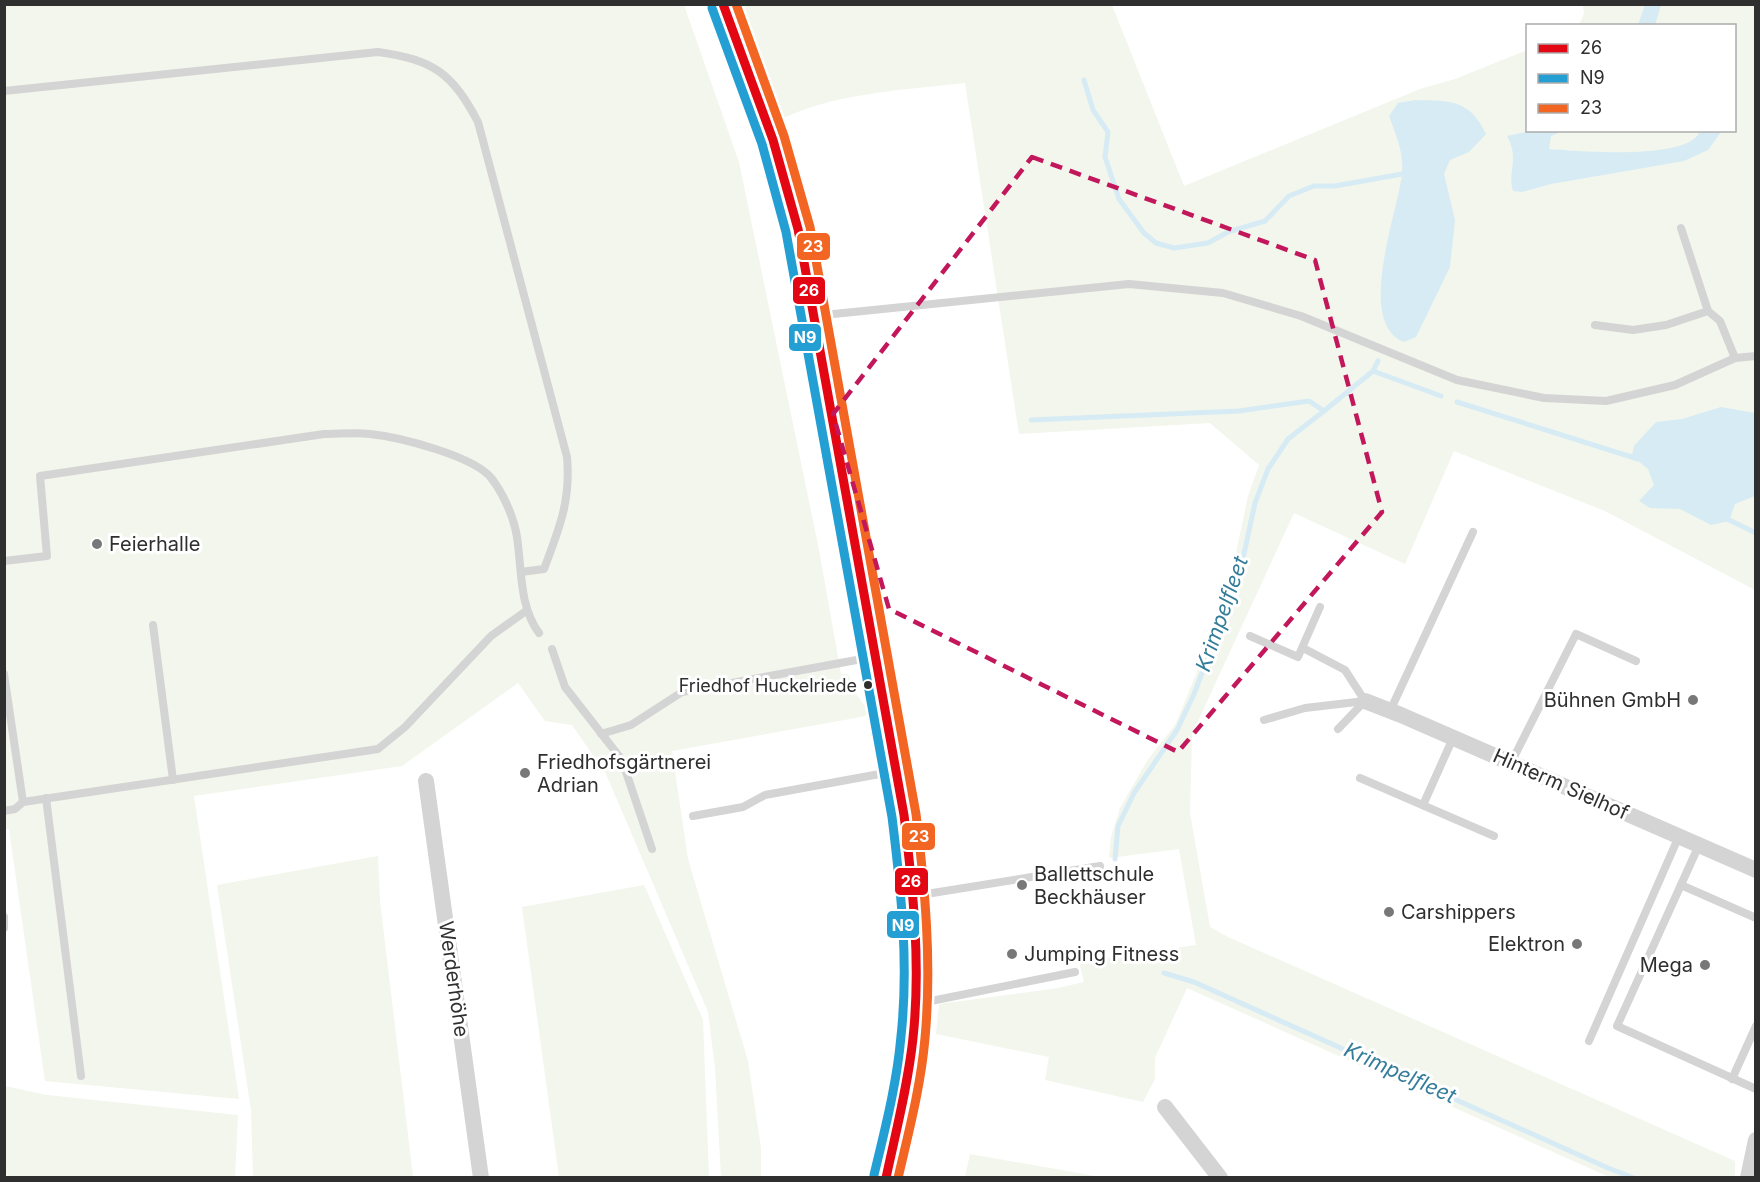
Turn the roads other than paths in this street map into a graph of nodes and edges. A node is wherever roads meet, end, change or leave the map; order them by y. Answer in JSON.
{"nodes":[{"id":1,"x":723,"y":4,"type":"edge"},
{"id":2,"x":4,"y":91,"type":"edge"},
{"id":3,"x":1681,"y":228,"type":"dead end"},
{"id":4,"x":1708,"y":311,"type":"junction"},
{"id":5,"x":814,"y":316,"type":"junction"},
{"id":6,"x":1595,"y":325,"type":"dead end"},
{"id":7,"x":1755,"y":356,"type":"edge"},
{"id":8,"x":1735,"y":358,"type":"junction"},
{"id":9,"x":1473,"y":531,"type":"dead end"},
{"id":10,"x":4,"y":561,"type":"edge"},
{"id":11,"x":521,"y":572,"type":"junction"},
{"id":12,"x":1320,"y":607,"type":"dead end"},
{"id":13,"x":526,"y":611,"type":"junction"},
{"id":14,"x":153,"y":625,"type":"dead end"},
{"id":15,"x":539,"y":633,"type":"dead end"},
{"id":16,"x":1250,"y":636,"type":"dead end"},
{"id":17,"x":1303,"y":648,"type":"junction"},
{"id":18,"x":552,"y":649,"type":"dead end"},
{"id":19,"x":876,"y":657,"type":"junction"},
{"id":20,"x":1636,"y":661,"type":"dead end"},
{"id":21,"x":4,"y":674,"type":"edge"},
{"id":22,"x":1365,"y":701,"type":"junction"},
{"id":23,"x":1390,"y":711,"type":"junction"},
{"id":24,"x":1264,"y":720,"type":"dead end"},
{"id":25,"x":1338,"y":729,"type":"dead end"},
{"id":26,"x":601,"y":734,"type":"junction"},
{"id":27,"x":1453,"y":738,"type":"junction"},
{"id":28,"x":1511,"y":763,"type":"junction"},
{"id":29,"x":897,"y":771,"type":"junction"},
{"id":30,"x":1360,"y":778,"type":"dead end"},
{"id":31,"x":173,"y":780,"type":"junction"},
{"id":32,"x":426,"y":781,"type":"dead end"},
{"id":33,"x":46,"y":798,"type":"junction"},
{"id":34,"x":23,"y":802,"type":"junction"},
{"id":35,"x":1423,"y":805,"type":"junction"},
{"id":36,"x":4,"y":811,"type":"edge"},
{"id":37,"x":693,"y":816,"type":"dead end"},
{"id":38,"x":1494,"y":836,"type":"dead end"},
{"id":39,"x":1679,"y":836,"type":"junction"},
{"id":40,"x":1699,"y":845,"type":"junction"},
{"id":41,"x":652,"y":849,"type":"dead end"},
{"id":42,"x":1100,"y":866,"type":"dead end"},
{"id":43,"x":1755,"y":870,"type":"edge"},
{"id":44,"x":1681,"y":885,"type":"junction"},
{"id":45,"x":914,"y":896,"type":"junction"},
{"id":46,"x":4,"y":917,"type":"edge"},
{"id":47,"x":1755,"y":918,"type":"edge"},
{"id":48,"x":4,"y":928,"type":"edge"},
{"id":49,"x":1075,"y":972,"type":"dead end"},
{"id":50,"x":916,"y":1004,"type":"junction"},
{"id":51,"x":1755,"y":1026,"type":"edge"},
{"id":52,"x":1589,"y":1041,"type":"dead end"},
{"id":53,"x":81,"y":1076,"type":"dead end"},
{"id":54,"x":1732,"y":1079,"type":"junction"},
{"id":55,"x":1755,"y":1089,"type":"edge"},
{"id":56,"x":1165,"y":1107,"type":"dead end"},
{"id":57,"x":1755,"y":1140,"type":"edge"},
{"id":58,"x":481,"y":1178,"type":"edge"},
{"id":59,"x":886,"y":1178,"type":"edge"},
{"id":60,"x":1220,"y":1178,"type":"edge"},
{"id":61,"x":1748,"y":1178,"type":"edge"}],
"edges":[{"from":1,"to":5,"type":"street"},
{"from":2,"to":11,"type":"lane"},
{"from":3,"to":4,"type":"lane"},
{"from":4,"to":6,"type":"lane"},
{"from":4,"to":8,"type":"lane"},
{"from":5,"to":8,"type":"lane"},
{"from":5,"to":19,"type":"street"},
{"from":7,"to":8,"type":"lane"},
{"from":9,"to":23,"type":"lane"},
{"from":10,"to":11,"type":"lane"},
{"from":11,"to":13,"type":"lane"},
{"from":12,"to":17,"type":"lane"},
{"from":13,"to":15,"type":"lane"},
{"from":13,"to":31,"type":"lane"},
{"from":14,"to":31,"type":"lane"},
{"from":16,"to":17,"type":"lane"},
{"from":17,"to":22,"type":"lane"},
{"from":18,"to":26,"type":"lane"},
{"from":19,"to":26,"type":"lane"},
{"from":19,"to":29,"type":"street"},
{"from":20,"to":28,"type":"lane"},
{"from":21,"to":34,"type":"lane"},
{"from":22,"to":23,"type":"street","name":"Hinterm Sielhof"},
{"from":22,"to":24,"type":"lane"},
{"from":22,"to":25,"type":"lane"},
{"from":23,"to":27,"type":"street","name":"Hinterm Sielhof"},
{"from":26,"to":41,"type":"lane"},
{"from":27,"to":28,"type":"street","name":"Hinterm Sielhof"},
{"from":27,"to":35,"type":"lane"},
{"from":28,"to":39,"type":"street","name":"Hinterm Sielhof"},
{"from":29,"to":37,"type":"lane"},
{"from":29,"to":45,"type":"street"},
{"from":30,"to":35,"type":"lane"},
{"from":31,"to":33,"type":"lane"},
{"from":32,"to":58,"type":"street","name":"Werderhöhe"},
{"from":33,"to":34,"type":"lane"},
{"from":33,"to":53,"type":"lane"},
{"from":34,"to":36,"type":"lane"},
{"from":35,"to":38,"type":"lane"},
{"from":39,"to":40,"type":"street","name":"Hinterm Sielhof"},
{"from":39,"to":52,"type":"lane"},
{"from":40,"to":43,"type":"street","name":"Hinterm Sielhof"},
{"from":40,"to":44,"type":"lane"},
{"from":42,"to":45,"type":"lane"},
{"from":44,"to":47,"type":"lane"},
{"from":44,"to":54,"type":"lane"},
{"from":45,"to":50,"type":"street"},
{"from":46,"to":48,"type":"lane"},
{"from":49,"to":50,"type":"lane"},
{"from":50,"to":59,"type":"street"},
{"from":51,"to":54,"type":"lane"},
{"from":54,"to":55,"type":"lane"},
{"from":56,"to":60,"type":"street"},
{"from":57,"to":61,"type":"street"}]}
